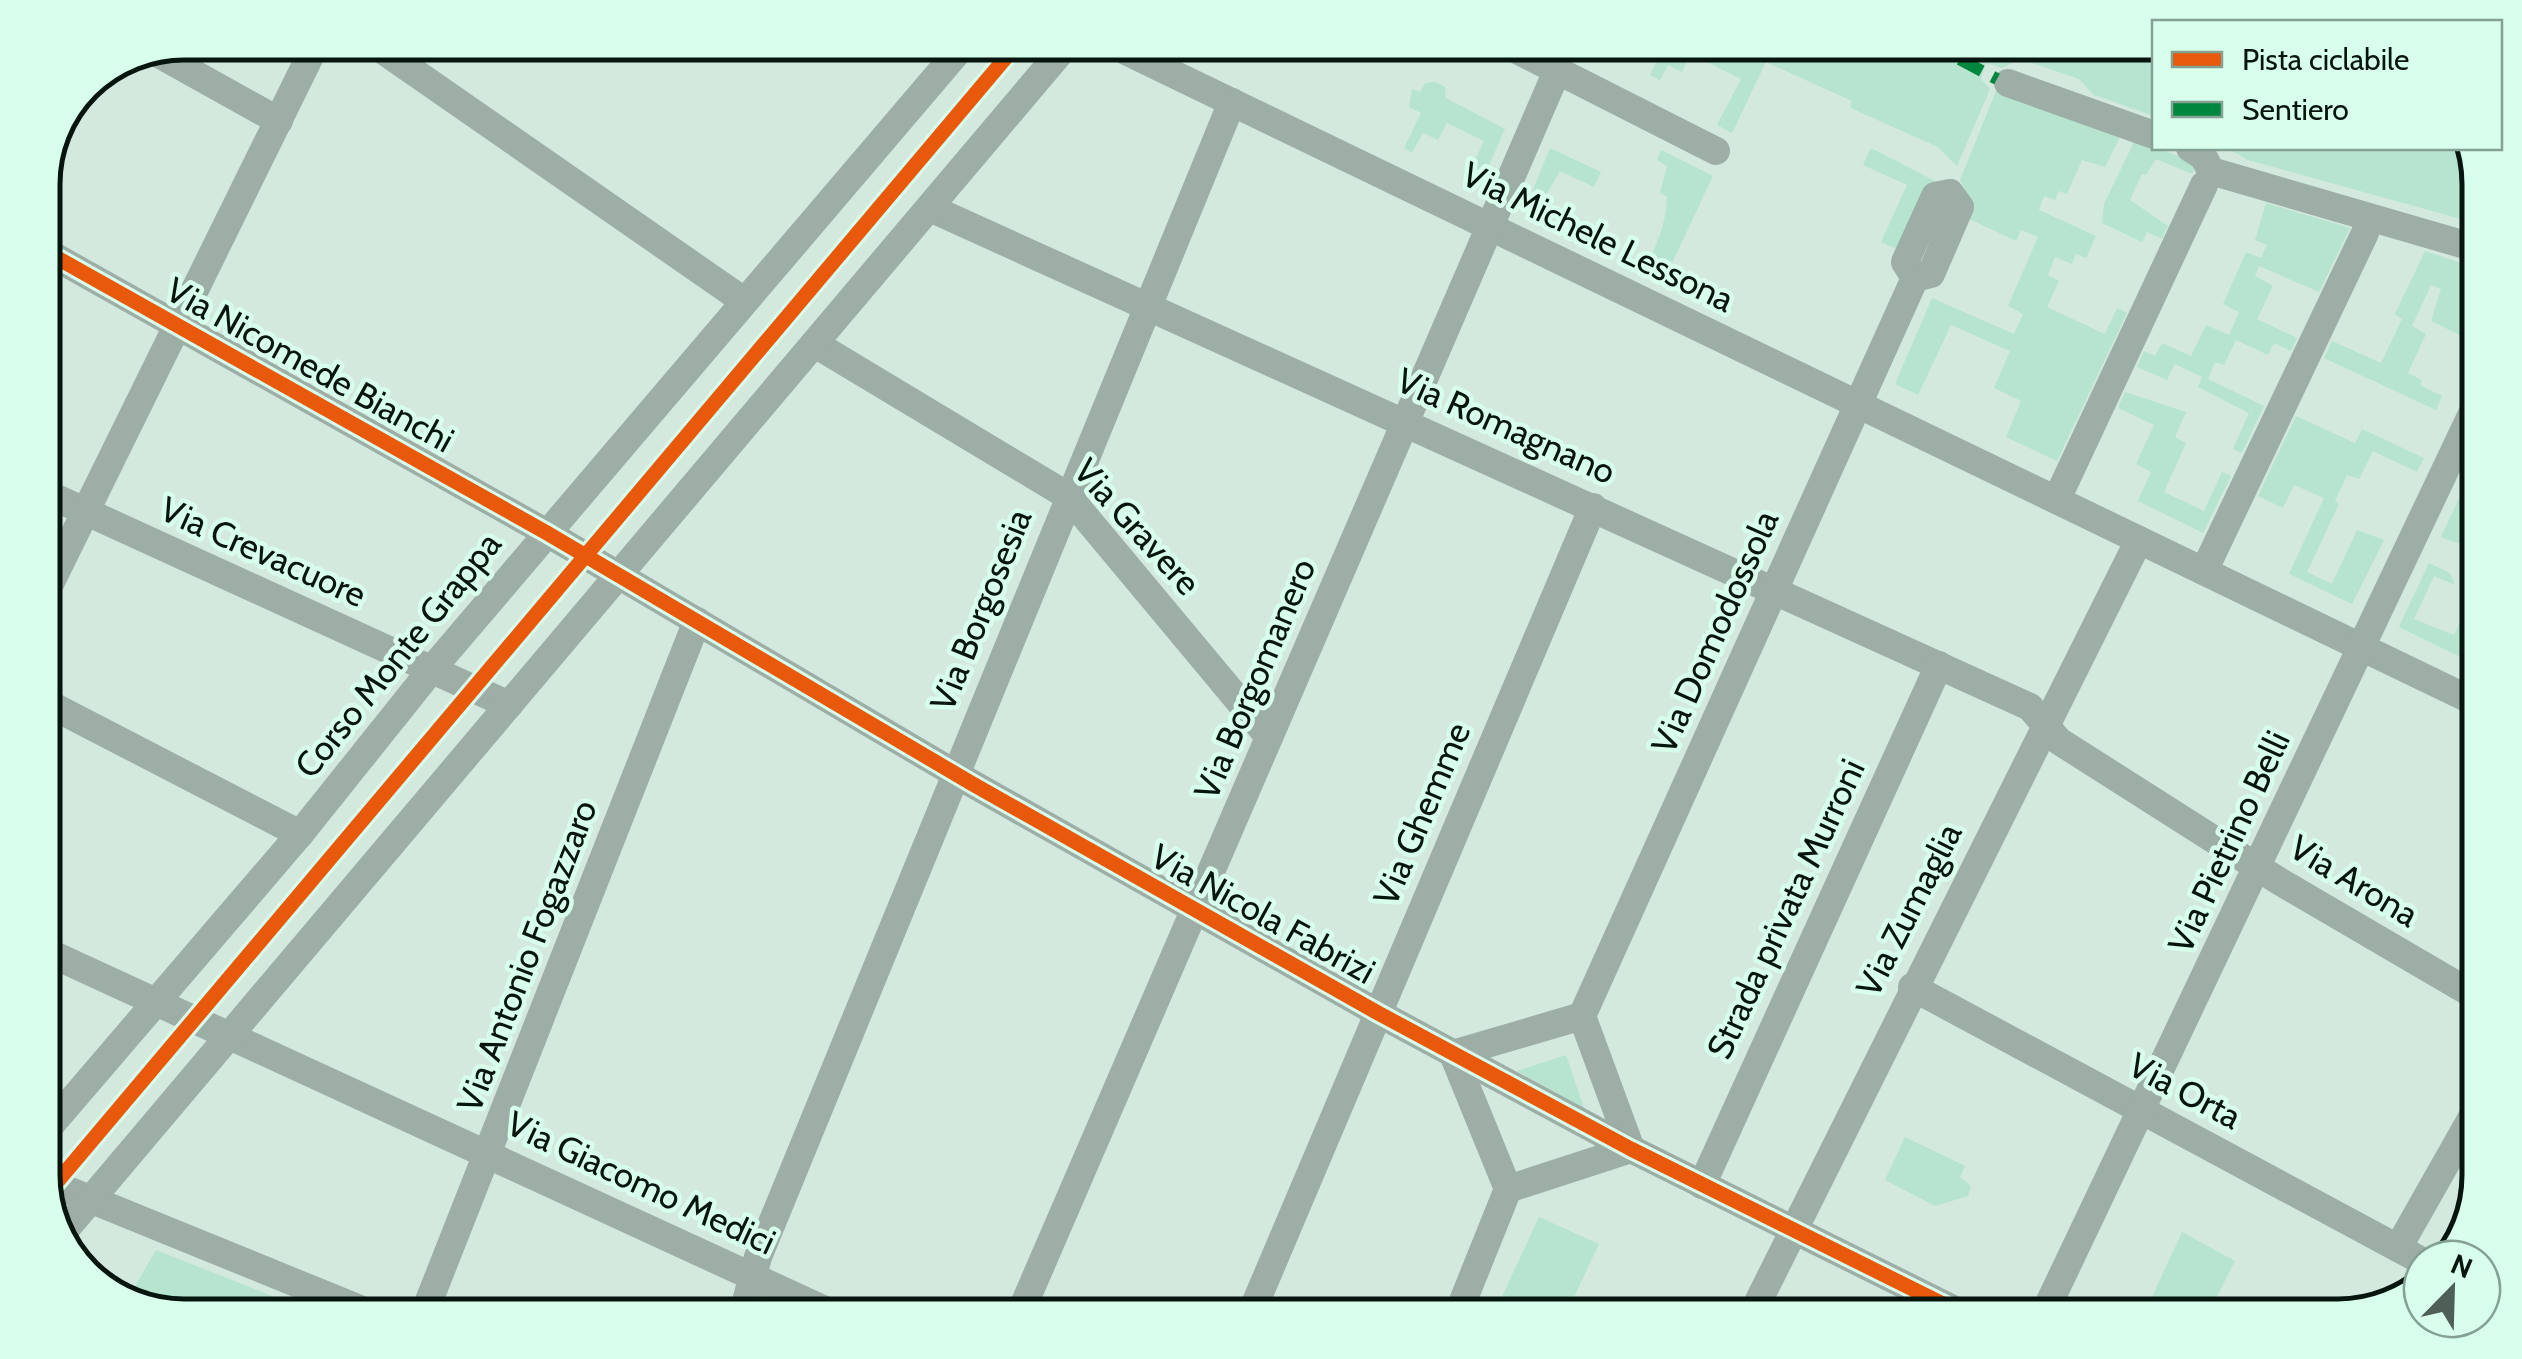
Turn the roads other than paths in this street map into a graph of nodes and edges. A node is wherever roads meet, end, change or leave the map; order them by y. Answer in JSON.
{"nodes":[{"id":1,"x":308,"y":60,"type":"edge"},
{"id":2,"x":397,"y":60,"type":"edge"},
{"id":3,"x":951,"y":60,"type":"edge"},
{"id":4,"x":1054,"y":60,"type":"edge"},
{"id":5,"x":1144,"y":60,"type":"edge"},
{"id":6,"x":1536,"y":60,"type":"edge"},
{"id":7,"x":170,"y":61,"type":"edge"},
{"id":8,"x":1557,"y":71,"type":"junction"},
{"id":9,"x":2008,"y":83,"type":"dead end"},
{"id":10,"x":1232,"y":102,"type":"junction"},
{"id":11,"x":279,"y":121,"type":"junction"},
{"id":12,"x":2152,"y":134,"type":"edge"},
{"id":13,"x":2193,"y":150,"type":"edge"},
{"id":14,"x":1716,"y":152,"type":"dead end"},
{"id":15,"x":2204,"y":185,"type":"dead end"},
{"id":16,"x":930,"y":208,"type":"junction"},
{"id":17,"x":1492,"y":227,"type":"junction"},
{"id":18,"x":2365,"y":233,"type":"dead end"},
{"id":19,"x":2462,"y":244,"type":"edge"},
{"id":20,"x":60,"y":259,"type":"edge"},
{"id":21,"x":1915,"y":278,"type":"dead end"},
{"id":22,"x":744,"y":302,"type":"junction"},
{"id":23,"x":1148,"y":306,"type":"junction"},
{"id":24,"x":178,"y":325,"type":"junction"},
{"id":25,"x":815,"y":344,"type":"junction"},
{"id":26,"x":1859,"y":405,"type":"junction"},
{"id":27,"x":1408,"y":423,"type":"junction"},
{"id":28,"x":2462,"y":435,"type":"edge"},
{"id":29,"x":1068,"y":496,"type":"junction"},
{"id":30,"x":2057,"y":499,"type":"junction"},
{"id":31,"x":60,"y":500,"type":"edge"},
{"id":32,"x":1593,"y":507,"type":"junction"},
{"id":33,"x":85,"y":513,"type":"junction"},
{"id":34,"x":547,"y":533,"type":"junction"},
{"id":35,"x":2139,"y":540,"type":"junction"},
{"id":36,"x":60,"y":564,"type":"edge"},
{"id":37,"x":2204,"y":571,"type":"junction"},
{"id":38,"x":620,"y":577,"type":"junction"},
{"id":39,"x":1775,"y":590,"type":"junction"},
{"id":40,"x":696,"y":622,"type":"junction"},
{"id":41,"x":2362,"y":647,"type":"junction"},
{"id":42,"x":1940,"y":665,"type":"junction"},
{"id":43,"x":432,"y":669,"type":"junction"},
{"id":44,"x":2462,"y":696,"type":"edge"},
{"id":45,"x":508,"y":704,"type":"junction"},
{"id":46,"x":60,"y":710,"type":"edge"},
{"id":47,"x":2044,"y":723,"type":"junction"},
{"id":48,"x":1270,"y":737,"type":"junction"},
{"id":49,"x":956,"y":773,"type":"junction"},
{"id":50,"x":300,"y":834,"type":"junction"},
{"id":51,"x":2258,"y":868,"type":"junction"},
{"id":52,"x":1196,"y":911,"type":"junction"},
{"id":53,"x":60,"y":958,"type":"edge"},
{"id":54,"x":1912,"y":987,"type":"junction"},
{"id":55,"x":2462,"y":987,"type":"edge"},
{"id":56,"x":153,"y":1002,"type":"junction"},
{"id":57,"x":1378,"y":1013,"type":"junction"},
{"id":58,"x":1582,"y":1016,"type":"junction"},
{"id":59,"x":229,"y":1037,"type":"junction"},
{"id":60,"x":1453,"y":1054,"type":"junction"},
{"id":61,"x":2142,"y":1110,"type":"junction"},
{"id":62,"x":60,"y":1114,"type":"edge"},
{"id":63,"x":2462,"y":1143,"type":"edge"},
{"id":64,"x":1631,"y":1149,"type":"junction"},
{"id":65,"x":490,"y":1154,"type":"junction"},
{"id":66,"x":1702,"y":1184,"type":"junction"},
{"id":67,"x":61,"y":1188,"type":"edge"},
{"id":68,"x":1508,"y":1189,"type":"junction"},
{"id":69,"x":91,"y":1201,"type":"junction"},
{"id":70,"x":71,"y":1224,"type":"edge"},
{"id":71,"x":1792,"y":1229,"type":"junction"},
{"id":72,"x":2417,"y":1239,"type":"edge"},
{"id":73,"x":2402,"y":1250,"type":"edge"},
{"id":74,"x":752,"y":1277,"type":"junction"},
{"id":75,"x":334,"y":1299,"type":"edge"},
{"id":76,"x":430,"y":1299,"type":"edge"},
{"id":77,"x":746,"y":1299,"type":"edge"},
{"id":78,"x":801,"y":1299,"type":"edge"},
{"id":79,"x":1036,"y":1299,"type":"edge"},
{"id":80,"x":1257,"y":1299,"type":"edge"},
{"id":81,"x":1464,"y":1299,"type":"edge"},
{"id":82,"x":1759,"y":1299,"type":"edge"},
{"id":83,"x":1933,"y":1299,"type":"edge"},
{"id":84,"x":2052,"y":1299,"type":"edge"}],
"edges":[{"from":1,"to":11,"type":"street"},
{"from":2,"to":22,"type":"street"},
{"from":3,"to":22,"type":"street","name":"Corso Monte Grappa"},
{"from":4,"to":16,"type":"street"},
{"from":5,"to":10,"type":"street","name":"Via Michele Lessona"},
{"from":6,"to":8,"type":"street"},
{"from":7,"to":11,"type":"street"},
{"from":8,"to":14,"type":"street"},
{"from":8,"to":17,"type":"street","name":"Via Borgomanero"},
{"from":9,"to":12,"type":"street"},
{"from":10,"to":17,"type":"street","name":"Via Michele Lessona"},
{"from":10,"to":23,"type":"street","name":"Via Borgosesia"},
{"from":11,"to":24,"type":"street"},
{"from":13,"to":19,"type":"street"},
{"from":15,"to":30,"type":"street"},
{"from":16,"to":23,"type":"street","name":"Via Romagnano"},
{"from":16,"to":25,"type":"street"},
{"from":17,"to":26,"type":"street","name":"Via Michele Lessona"},
{"from":17,"to":27,"type":"street","name":"Via Borgomanero"},
{"from":18,"to":37,"type":"street"},
{"from":20,"to":24,"type":"street","name":"Via Nicomede Bianchi"},
{"from":21,"to":26,"type":"street","name":"Via Domodossola"},
{"from":22,"to":34,"type":"street","name":"Corso Monte Grappa"},
{"from":23,"to":27,"type":"street","name":"Via Romagnano"},
{"from":23,"to":29,"type":"street","name":"Via Borgosesia"},
{"from":24,"to":33,"type":"street"},
{"from":24,"to":34,"type":"street","name":"Via Nicomede Bianchi"},
{"from":25,"to":29,"type":"street","name":"Via Gravere"},
{"from":25,"to":38,"type":"street"},
{"from":26,"to":30,"type":"street","name":"Via Michele Lessona"},
{"from":26,"to":39,"type":"street","name":"Via Domodossola"},
{"from":27,"to":32,"type":"street","name":"Via Romagnano"},
{"from":27,"to":48,"type":"street","name":"Via Borgomanero"},
{"from":28,"to":41,"type":"street","name":"Via Pietrino Belli"},
{"from":29,"to":48,"type":"street","name":"Via Gravere"},
{"from":29,"to":49,"type":"street","name":"Via Borgosesia"},
{"from":30,"to":35,"type":"street","name":"Via Michele Lessona"},
{"from":31,"to":33,"type":"street","name":"Via Crevacuore"},
{"from":32,"to":39,"type":"street","name":"Via Romagnano"},
{"from":32,"to":57,"type":"street","name":"Via Ghemme"},
{"from":33,"to":36,"type":"street"},
{"from":33,"to":43,"type":"street","name":"Via Crevacuore"},
{"from":34,"to":38,"type":"street","name":"Via Nicola Fabrizi"},
{"from":34,"to":43,"type":"street","name":"Corso Monte Grappa"},
{"from":35,"to":37,"type":"street","name":"Via Michele Lessona"},
{"from":35,"to":47,"type":"street","name":"Via Zumaglia"},
{"from":37,"to":41,"type":"street","name":"Via Michele Lessona"},
{"from":38,"to":40,"type":"street","name":"Via Nicola Fabrizi"},
{"from":38,"to":45,"type":"street"},
{"from":39,"to":42,"type":"street","name":"Via Romagnano"},
{"from":39,"to":58,"type":"street","name":"Via Domodossola"},
{"from":40,"to":49,"type":"street","name":"Via Nicola Fabrizi"},
{"from":40,"to":65,"type":"street","name":"Via Antonio Fogazzaro"},
{"from":41,"to":44,"type":"street","name":"Via Michele Lessona"},
{"from":41,"to":51,"type":"street","name":"Via Pietrino Belli"},
{"from":42,"to":47,"type":"street","name":"Via Romagnano"},
{"from":42,"to":66,"type":"street","name":"Strada privata Murroni"},
{"from":43,"to":45,"type":"street","name":"Via Crevacuore"},
{"from":43,"to":50,"type":"street","name":"Corso Monte Grappa"},
{"from":45,"to":59,"type":"street"},
{"from":46,"to":50,"type":"street"},
{"from":47,"to":51,"type":"street","name":"Via Arona"},
{"from":47,"to":54,"type":"street","name":"Via Zumaglia"},
{"from":48,"to":52,"type":"street","name":"Via Borgomanero"},
{"from":49,"to":52,"type":"street","name":"Via Nicola Fabrizi"},
{"from":49,"to":74,"type":"street","name":"Via Borgosesia"},
{"from":50,"to":56,"type":"street","name":"Corso Monte Grappa"},
{"from":51,"to":55,"type":"street","name":"Via Arona"},
{"from":51,"to":61,"type":"street","name":"Via Pietrino Belli"},
{"from":52,"to":57,"type":"street","name":"Via Nicola Fabrizi"},
{"from":52,"to":79,"type":"street","name":"Via Borgomanero"},
{"from":53,"to":56,"type":"street","name":"Via Giacomo Medici"},
{"from":54,"to":61,"type":"street","name":"Via Orta"},
{"from":54,"to":71,"type":"street","name":"Via Zumaglia"},
{"from":56,"to":59,"type":"street","name":"Via Giacomo Medici"},
{"from":56,"to":62,"type":"street","name":"Corso Monte Grappa"},
{"from":57,"to":60,"type":"street","name":"Via Nicola Fabrizi"},
{"from":57,"to":80,"type":"street","name":"Via Ghemme"},
{"from":58,"to":60,"type":"street"},
{"from":58,"to":64,"type":"street"},
{"from":59,"to":65,"type":"street","name":"Via Giacomo Medici"},
{"from":59,"to":69,"type":"street"},
{"from":60,"to":64,"type":"street","name":"Via Nicola Fabrizi"},
{"from":60,"to":68,"type":"street"},
{"from":61,"to":73,"type":"street","name":"Via Orta"},
{"from":61,"to":84,"type":"street","name":"Via Pietrino Belli"},
{"from":63,"to":72,"type":"street"},
{"from":64,"to":66,"type":"street","name":"Via Nicola Fabrizi"},
{"from":64,"to":68,"type":"street"},
{"from":65,"to":74,"type":"street","name":"Via Giacomo Medici"},
{"from":65,"to":76,"type":"street","name":"Via Antonio Fogazzaro"},
{"from":66,"to":71,"type":"street","name":"Via Nicola Fabrizi"},
{"from":67,"to":69,"type":"street"},
{"from":68,"to":81,"type":"street"},
{"from":69,"to":70,"type":"street"},
{"from":69,"to":75,"type":"street"},
{"from":71,"to":82,"type":"street","name":"Via Zumaglia"},
{"from":71,"to":83,"type":"street","name":"Via Nicola Fabrizi"},
{"from":74,"to":77,"type":"street","name":"Via Borgosesia"},
{"from":74,"to":78,"type":"street","name":"Via Giacomo Medici"}]}
